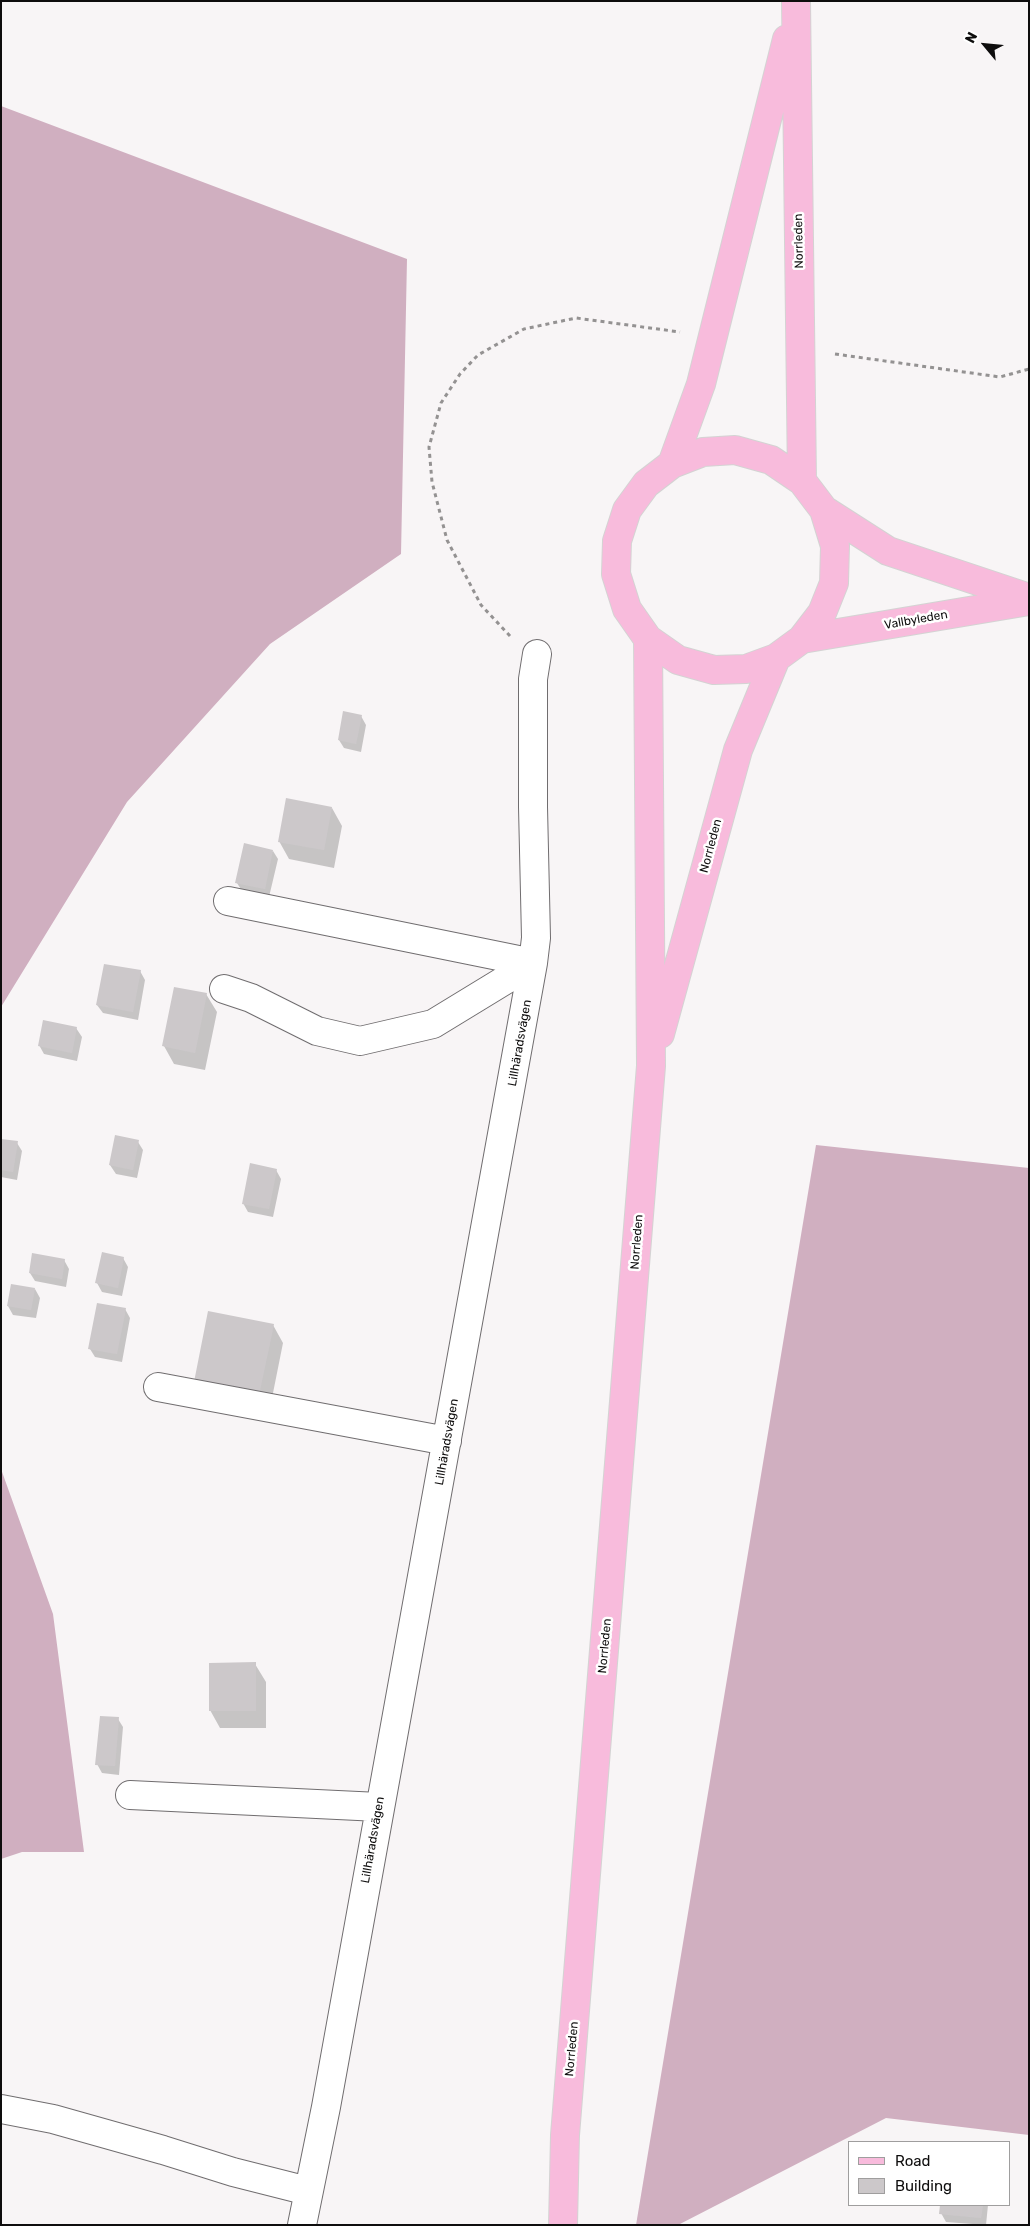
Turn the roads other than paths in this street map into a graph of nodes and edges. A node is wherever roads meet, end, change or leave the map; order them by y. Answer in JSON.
{"nodes":[{"id":1,"x":672,"y":464,"type":"junction"},
{"id":2,"x":802,"y":481,"type":"junction"},
{"id":3,"x":824,"y":510,"type":"junction"},
{"id":4,"x":1029,"y":600,"type":"edge"},
{"id":5,"x":648,"y":639,"type":"junction"},
{"id":6,"x":802,"y":639,"type":"junction"},
{"id":7,"x":537,"y":654,"type":"road end"},
{"id":8,"x":776,"y":658,"type":"junction"},
{"id":9,"x":228,"y":901,"type":"dead end"},
{"id":10,"x":533,"y":963,"type":"junction"},
{"id":11,"x":224,"y":989,"type":"dead end"},
{"id":12,"x":651,"y":1066,"type":"junction"},
{"id":13,"x":158,"y":1386,"type":"dead end"},
{"id":14,"x":447,"y":1441,"type":"junction"},
{"id":15,"x":130,"y":1795,"type":"dead end"},
{"id":16,"x":379,"y":1807,"type":"junction"},
{"id":17,"x":1,"y":2109,"type":"edge"},
{"id":18,"x":308,"y":2191,"type":"junction"},
{"id":19,"x":302,"y":2225,"type":"edge"},
{"id":20,"x":563,"y":2225,"type":"edge"}],
"edges":[{"from":1,"to":2,"type":"main road"},
{"from":1,"to":2,"type":"main road","name":"Norrleden"},
{"from":1,"to":5,"type":"main road"},
{"from":2,"to":3,"type":"main road"},
{"from":3,"to":4,"type":"main road","name":"Vallbyleden"},
{"from":3,"to":6,"type":"main road"},
{"from":4,"to":6,"type":"main road","name":"Vallbyleden"},
{"from":5,"to":8,"type":"main road"},
{"from":5,"to":12,"type":"main road","name":"Norrleden"},
{"from":6,"to":8,"type":"main road"},
{"from":7,"to":10,"type":"street","name":"Lillhäradsvägen"},
{"from":8,"to":12,"type":"main road","name":"Norrleden"},
{"from":9,"to":10,"type":"street"},
{"from":10,"to":11,"type":"street"},
{"from":10,"to":14,"type":"street","name":"Lillhäradsvägen"},
{"from":12,"to":20,"type":"main road","name":"Norrleden"},
{"from":13,"to":14,"type":"street"},
{"from":14,"to":16,"type":"street","name":"Lillhäradsvägen"},
{"from":15,"to":16,"type":"street"},
{"from":16,"to":18,"type":"street","name":"Lillhäradsvägen"},
{"from":17,"to":18,"type":"street"},
{"from":18,"to":19,"type":"street","name":"Lillhäradsvägen"}]}
